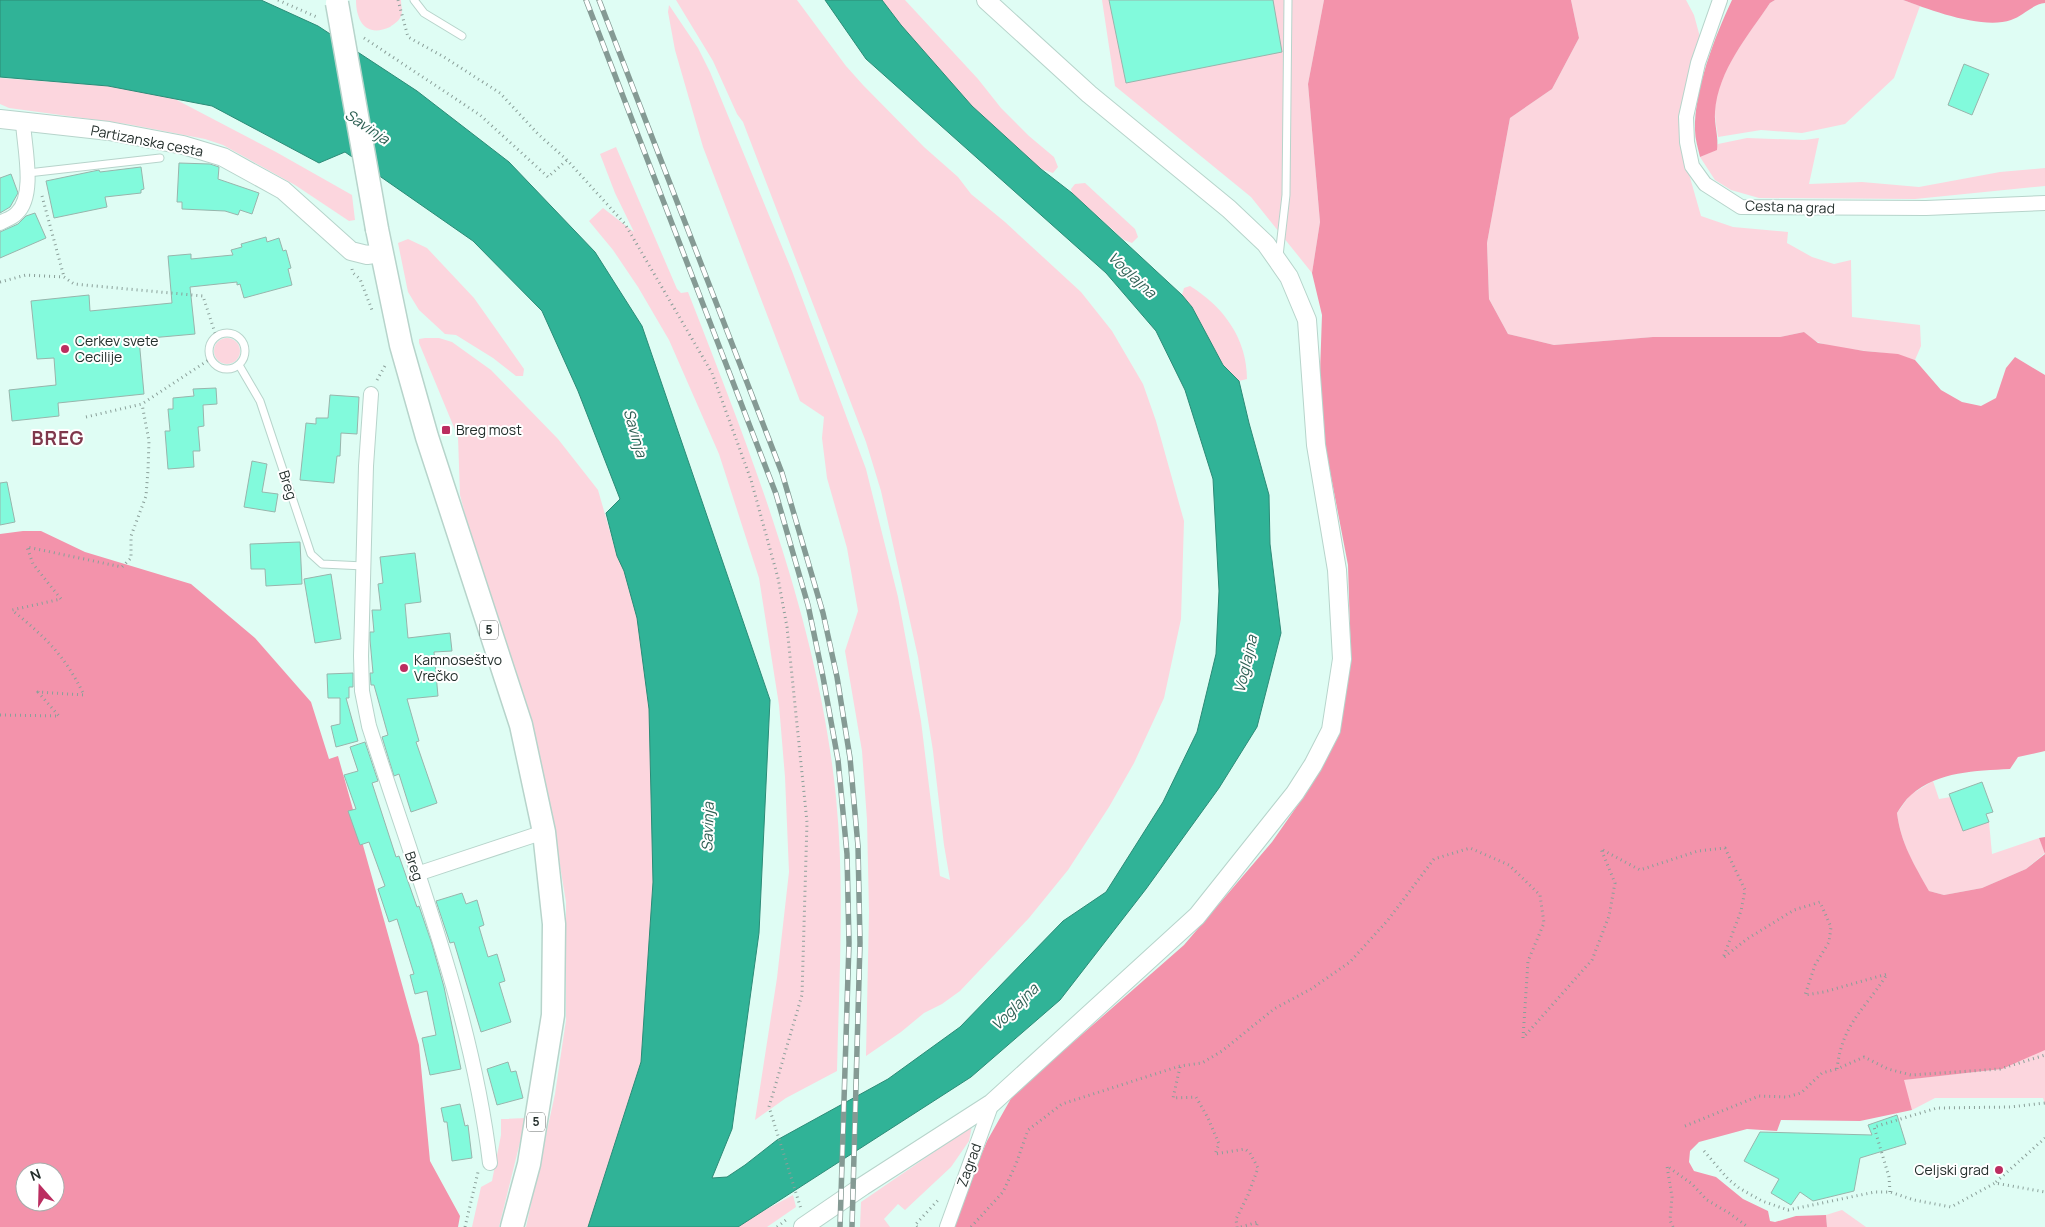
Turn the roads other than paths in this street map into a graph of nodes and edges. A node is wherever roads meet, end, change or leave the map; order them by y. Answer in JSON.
{"nodes":[{"id":1,"x":414,"y":0,"type":"edge"},
{"id":2,"x":986,"y":0,"type":"edge"},
{"id":3,"x":1288,"y":0,"type":"edge"},
{"id":4,"x":1720,"y":0,"type":"edge"},
{"id":5,"x":333,"y":8,"type":"edge"},
{"id":6,"x":462,"y":36,"type":"dead end"},
{"id":7,"x":0,"y":119,"type":"edge"},
{"id":8,"x":23,"y":122,"type":"junction"},
{"id":9,"x":160,"y":158,"type":"dead end"},
{"id":10,"x":28,"y":174,"type":"junction"},
{"id":11,"x":2045,"y":203,"type":"edge"},
{"id":12,"x":0,"y":223,"type":"edge"},
{"id":13,"x":381,"y":253,"type":"junction"},
{"id":14,"x":1278,"y":261,"type":"junction"},
{"id":15,"x":239,"y":365,"type":"junction"},
{"id":16,"x":371,"y":394,"type":"dead end"},
{"id":17,"x":364,"y":566,"type":"junction"},
{"id":18,"x":544,"y":832,"type":"junction"},
{"id":19,"x":417,"y":874,"type":"junction"},
{"id":20,"x":992,"y":1103,"type":"junction"},
{"id":21,"x":490,"y":1163,"type":"dead end"},
{"id":22,"x":512,"y":1227,"type":"edge"},
{"id":23,"x":803,"y":1227,"type":"edge"},
{"id":24,"x":947,"y":1227,"type":"edge"}],
"edges":[{"from":1,"to":6,"type":"lane"},
{"from":2,"to":14,"type":"street"},
{"from":3,"to":14,"type":"lane"},
{"from":4,"to":11,"type":"street","name":"Cesta na grad"},
{"from":5,"to":13,"type":"main road","number":"5","bridge":true},
{"from":7,"to":8,"type":"street","name":"Partizanska cesta"},
{"from":8,"to":10,"type":"street"},
{"from":8,"to":13,"type":"street","name":"Partizanska cesta"},
{"from":9,"to":10,"type":"lane"},
{"from":10,"to":12,"type":"street"},
{"from":13,"to":18,"type":"main road","number":"5"},
{"from":14,"to":20,"type":"street"},
{"from":15,"to":15,"type":"lane"},
{"from":15,"to":17,"type":"lane","name":"Breg"},
{"from":16,"to":17,"type":"street","name":"Breg"},
{"from":17,"to":19,"type":"street","name":"Breg"},
{"from":18,"to":19,"type":"street"},
{"from":18,"to":22,"type":"main road","number":"5"},
{"from":19,"to":21,"type":"street","name":"Breg"},
{"from":20,"to":23,"type":"street"},
{"from":20,"to":24,"type":"street","name":"Zagrad"}]}
